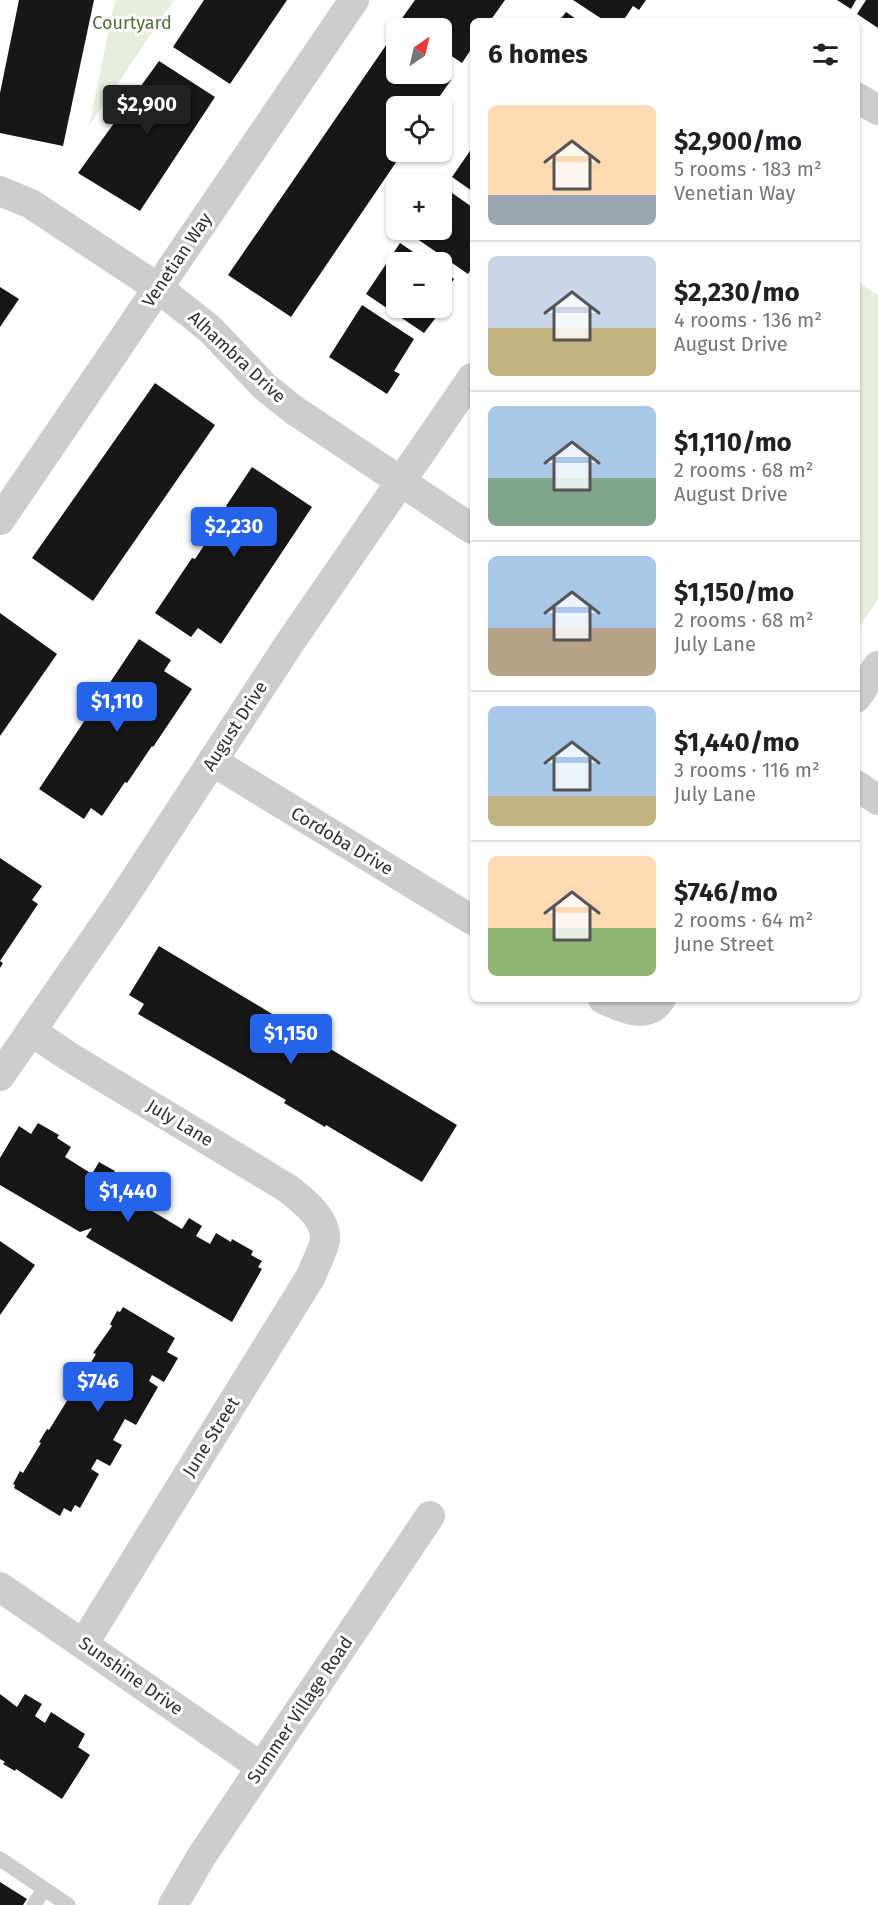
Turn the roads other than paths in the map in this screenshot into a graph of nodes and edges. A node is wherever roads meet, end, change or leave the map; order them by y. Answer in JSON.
{"nodes":[{"id":1,"x":354,"y":0,"type":"edge"},
{"id":2,"x":860,"y":99,"type":"edge"},
{"id":3,"x":878,"y":110,"type":"edge"},
{"id":4,"x":0,"y":191,"type":"edge"},
{"id":5,"x":158,"y":288,"type":"junction"},
{"id":6,"x":470,"y":381,"type":"edge"},
{"id":7,"x":402,"y":482,"type":"junction"},
{"id":8,"x":0,"y":520,"type":"edge"},
{"id":9,"x":470,"y":527,"type":"edge"},
{"id":10,"x":878,"y":666,"type":"edge"},
{"id":11,"x":860,"y":692,"type":"edge"},
{"id":12,"x":212,"y":761,"type":"junction"},
{"id":13,"x":860,"y":788,"type":"edge"},
{"id":14,"x":878,"y":800,"type":"edge"},
{"id":15,"x":470,"y":919,"type":"edge"},
{"id":16,"x":610,"y":1002,"type":"edge"},
{"id":17,"x":657,"y":1002,"type":"edge"},
{"id":18,"x":31,"y":1031,"type":"junction"},
{"id":19,"x":0,"y":1076,"type":"edge"},
{"id":20,"x":322,"y":1225,"type":"joint"},
{"id":21,"x":430,"y":1516,"type":"dead end"},
{"id":22,"x":0,"y":1587,"type":"edge"},
{"id":23,"x":84,"y":1643,"type":"junction"},
{"id":24,"x":261,"y":1767,"type":"junction"},
{"id":25,"x":0,"y":1859,"type":"edge"},
{"id":26,"x":44,"y":1889,"type":"junction"},
{"id":27,"x":34,"y":1905,"type":"edge"},
{"id":28,"x":68,"y":1905,"type":"edge"},
{"id":29,"x":173,"y":1905,"type":"edge"}],
"edges":[{"from":1,"to":5,"type":"street","name":"Venetian Way"},
{"from":2,"to":3,"type":"street"},
{"from":4,"to":5,"type":"street","name":"Alhambra Drive"},
{"from":5,"to":7,"type":"street","name":"Alhambra Drive"},
{"from":5,"to":8,"type":"street","name":"Venetian Way"},
{"from":6,"to":7,"type":"street","name":"August Drive"},
{"from":7,"to":9,"type":"street","name":"Alhambra Drive"},
{"from":7,"to":12,"type":"street","name":"August Drive"},
{"from":10,"to":11,"type":"street"},
{"from":12,"to":15,"type":"street","name":"Cordoba Drive"},
{"from":12,"to":18,"type":"street","name":"August Drive"},
{"from":13,"to":14,"type":"street"},
{"from":16,"to":17,"type":"street"},
{"from":18,"to":19,"type":"street","name":"August Drive"},
{"from":18,"to":20,"type":"street","name":"July Lane"},
{"from":20,"to":23,"type":"street","name":"June Street"},
{"from":21,"to":24,"type":"street","name":"Summer Village Road"},
{"from":22,"to":23,"type":"street","name":"Sunshine Drive"},
{"from":23,"to":24,"type":"street","name":"Sunshine Drive"},
{"from":24,"to":29,"type":"street","name":"Summer Village Road"},
{"from":25,"to":26,"type":"lane"},
{"from":26,"to":27,"type":"lane"},
{"from":26,"to":28,"type":"lane"}]}
